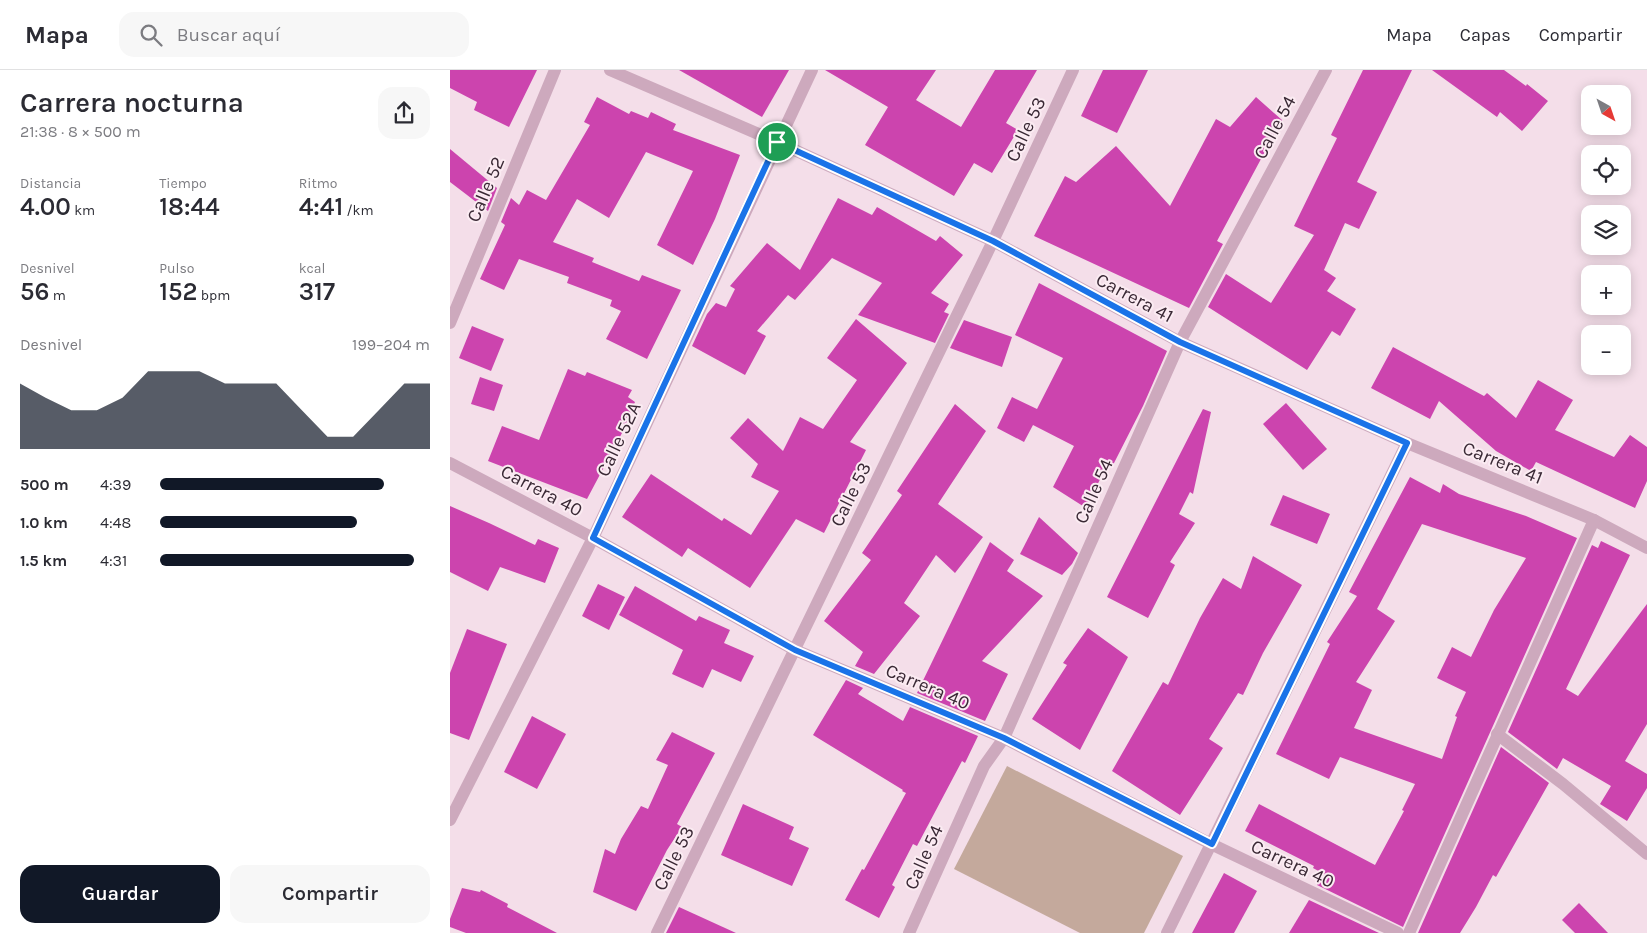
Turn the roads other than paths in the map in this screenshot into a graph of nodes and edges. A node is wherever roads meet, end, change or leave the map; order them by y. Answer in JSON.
{"nodes":[{"id":1,"x":555,"y":70,"type":"edge"},
{"id":2,"x":610,"y":70,"type":"edge"},
{"id":3,"x":812,"y":70,"type":"edge"},
{"id":4,"x":1073,"y":70,"type":"edge"},
{"id":5,"x":1326,"y":70,"type":"edge"},
{"id":6,"x":777,"y":142,"type":"junction"},
{"id":7,"x":993,"y":241,"type":"junction"},
{"id":8,"x":450,"y":323,"type":"edge"},
{"id":9,"x":1180,"y":342,"type":"junction"},
{"id":10,"x":1407,"y":443,"type":"junction"},
{"id":11,"x":450,"y":462,"type":"edge"},
{"id":12,"x":1594,"y":520,"type":"junction"},
{"id":13,"x":593,"y":538,"type":"junction"},
{"id":14,"x":1647,"y":548,"type":"edge"},
{"id":15,"x":795,"y":650,"type":"junction"},
{"id":16,"x":1497,"y":734,"type":"junction"},
{"id":17,"x":1004,"y":738,"type":"junction"},
{"id":18,"x":450,"y":820,"type":"edge"},
{"id":19,"x":1212,"y":844,"type":"junction"},
{"id":20,"x":1647,"y":854,"type":"edge"},
{"id":21,"x":657,"y":933,"type":"edge"},
{"id":22,"x":909,"y":933,"type":"edge"},
{"id":23,"x":1166,"y":933,"type":"edge"},
{"id":24,"x":1398,"y":933,"type":"edge"},
{"id":25,"x":1409,"y":933,"type":"edge"}],
"edges":[{"from":1,"to":8,"type":"street","name":"Calle 52"},
{"from":2,"to":6,"type":"street","name":"Carrera 41"},
{"from":3,"to":6,"type":"street","name":"Calle 52A"},
{"from":4,"to":7,"type":"street","name":"Calle 53"},
{"from":5,"to":9,"type":"street","name":"Calle 54"},
{"from":6,"to":7,"type":"street","name":"Carrera 41"},
{"from":6,"to":13,"type":"street","name":"Calle 52A"},
{"from":7,"to":9,"type":"street","name":"Carrera 41"},
{"from":7,"to":15,"type":"street","name":"Calle 53"},
{"from":9,"to":10,"type":"street","name":"Carrera 41"},
{"from":9,"to":17,"type":"street","name":"Calle 54"},
{"from":10,"to":12,"type":"street","name":"Carrera 41"},
{"from":10,"to":19,"type":"street"},
{"from":11,"to":13,"type":"street","name":"Carrera 40"},
{"from":12,"to":14,"type":"street","name":"Carrera 41"},
{"from":12,"to":16,"type":"street"},
{"from":13,"to":15,"type":"street","name":"Carrera 40"},
{"from":13,"to":18,"type":"street","name":"Calle 52A"},
{"from":15,"to":17,"type":"street","name":"Carrera 40"},
{"from":15,"to":21,"type":"street","name":"Calle 53"},
{"from":16,"to":20,"type":"street"},
{"from":16,"to":25,"type":"street"},
{"from":17,"to":19,"type":"street","name":"Carrera 40"},
{"from":17,"to":22,"type":"street","name":"Calle 54"},
{"from":19,"to":23,"type":"street"},
{"from":19,"to":24,"type":"street","name":"Carrera 40"}]}
